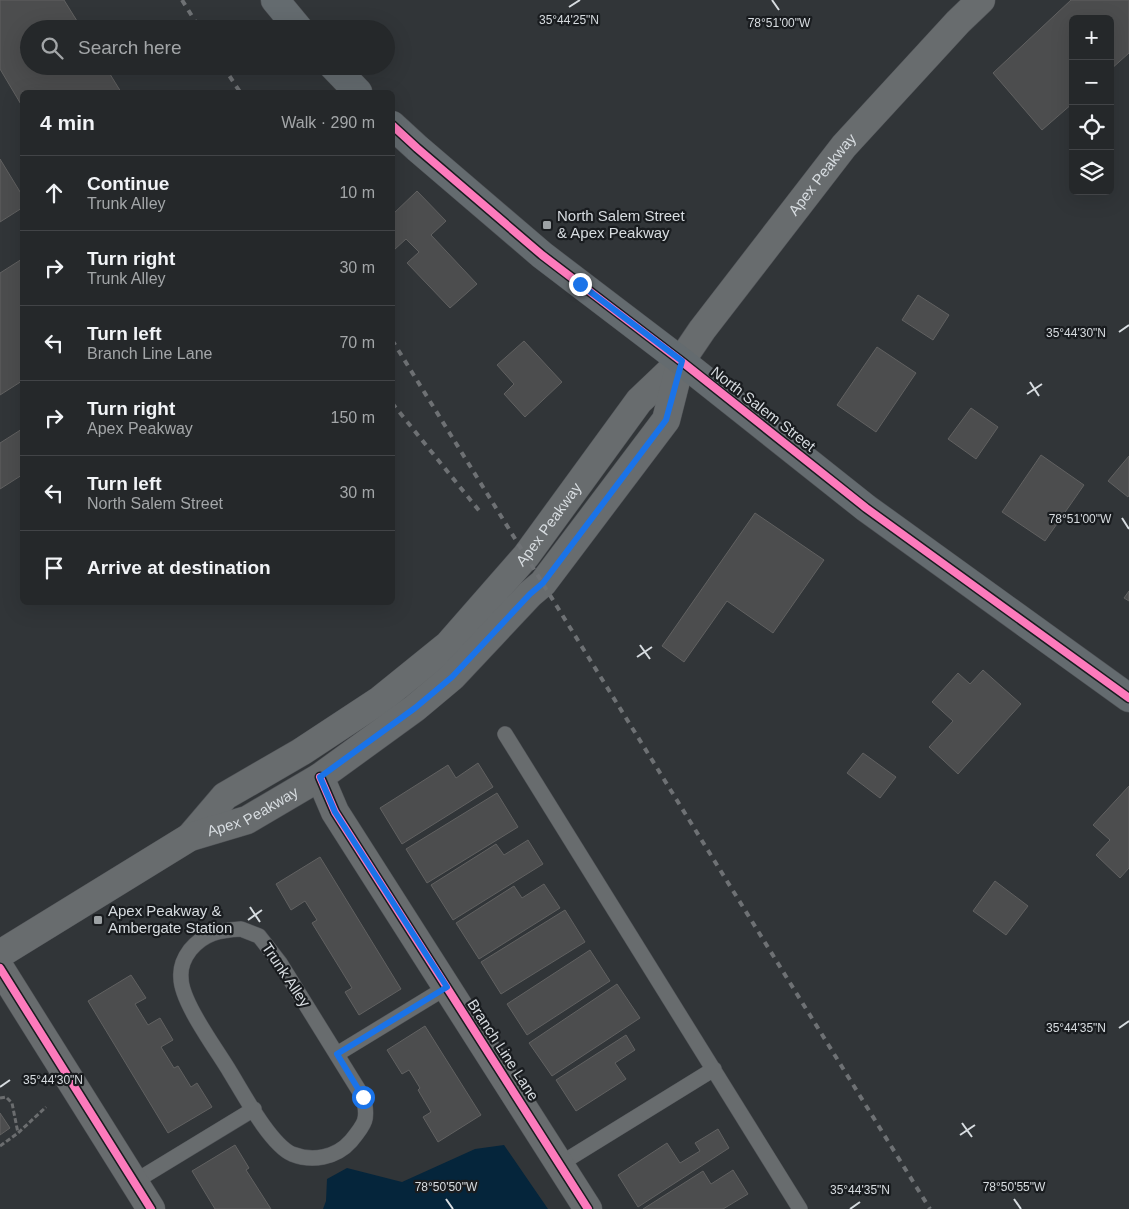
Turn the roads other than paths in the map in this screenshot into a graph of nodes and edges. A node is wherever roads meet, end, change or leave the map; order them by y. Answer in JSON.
{"nodes":[{"id":1,"x":275,"y":0,"type":"edge"},
{"id":2,"x":981,"y":0,"type":"edge"},
{"id":3,"x":292,"y":20,"type":"edge"},
{"id":4,"x":342,"y":75,"type":"edge"},
{"id":5,"x":356,"y":90,"type":"edge"},
{"id":6,"x":395,"y":128,"type":"edge"},
{"id":7,"x":682,"y":361,"type":"junction"},
{"id":8,"x":1129,"y":698,"type":"edge"},
{"id":9,"x":505,"y":734,"type":"dead end"},
{"id":10,"x":320,"y":777,"type":"junction"},
{"id":11,"x":190,"y":837,"type":"junction"},
{"id":12,"x":0,"y":954,"type":"edge"},
{"id":13,"x":0,"y":968,"type":"edge"},
{"id":14,"x":447,"y":987,"type":"junction"},
{"id":15,"x":337,"y":1054,"type":"junction"},
{"id":16,"x":714,"y":1069,"type":"junction"},
{"id":17,"x":254,"y":1109,"type":"junction"},
{"id":18,"x":560,"y":1164,"type":"junction"},
{"id":19,"x":134,"y":1182,"type":"junction"},
{"id":20,"x":151,"y":1209,"type":"edge"},
{"id":21,"x":588,"y":1209,"type":"edge"},
{"id":22,"x":800,"y":1209,"type":"edge"}],
"edges":[{"from":1,"to":3,"type":"main road"},
{"from":2,"to":7,"type":"main road","name":"Apex Peakway"},
{"from":4,"to":5,"type":"main road"},
{"from":6,"to":7,"type":"main road","name":"North Salem Street"},
{"from":7,"to":8,"type":"main road","name":"North Salem Street"},
{"from":7,"to":10,"type":"main road","name":"Apex Peakway"},
{"from":7,"to":11,"type":"main road","name":"Apex Peakway"},
{"from":9,"to":16,"type":"lane"},
{"from":10,"to":11,"type":"main road","name":"Apex Peakway"},
{"from":10,"to":14,"type":"main road","name":"Branch Line Lane"},
{"from":11,"to":12,"type":"main road","name":"Apex Peakway"},
{"from":13,"to":19,"type":"main road"},
{"from":14,"to":15,"type":"lane"},
{"from":14,"to":18,"type":"main road","name":"Branch Line Lane"},
{"from":15,"to":17,"type":"lane","name":"Trunk Alley"},
{"from":15,"to":17,"type":"lane","name":"Trunk Alley"},
{"from":16,"to":18,"type":"lane"},
{"from":16,"to":22,"type":"lane"},
{"from":17,"to":19,"type":"lane"},
{"from":18,"to":21,"type":"main road","name":"Branch Line Lane"},
{"from":19,"to":20,"type":"main road"}]}
